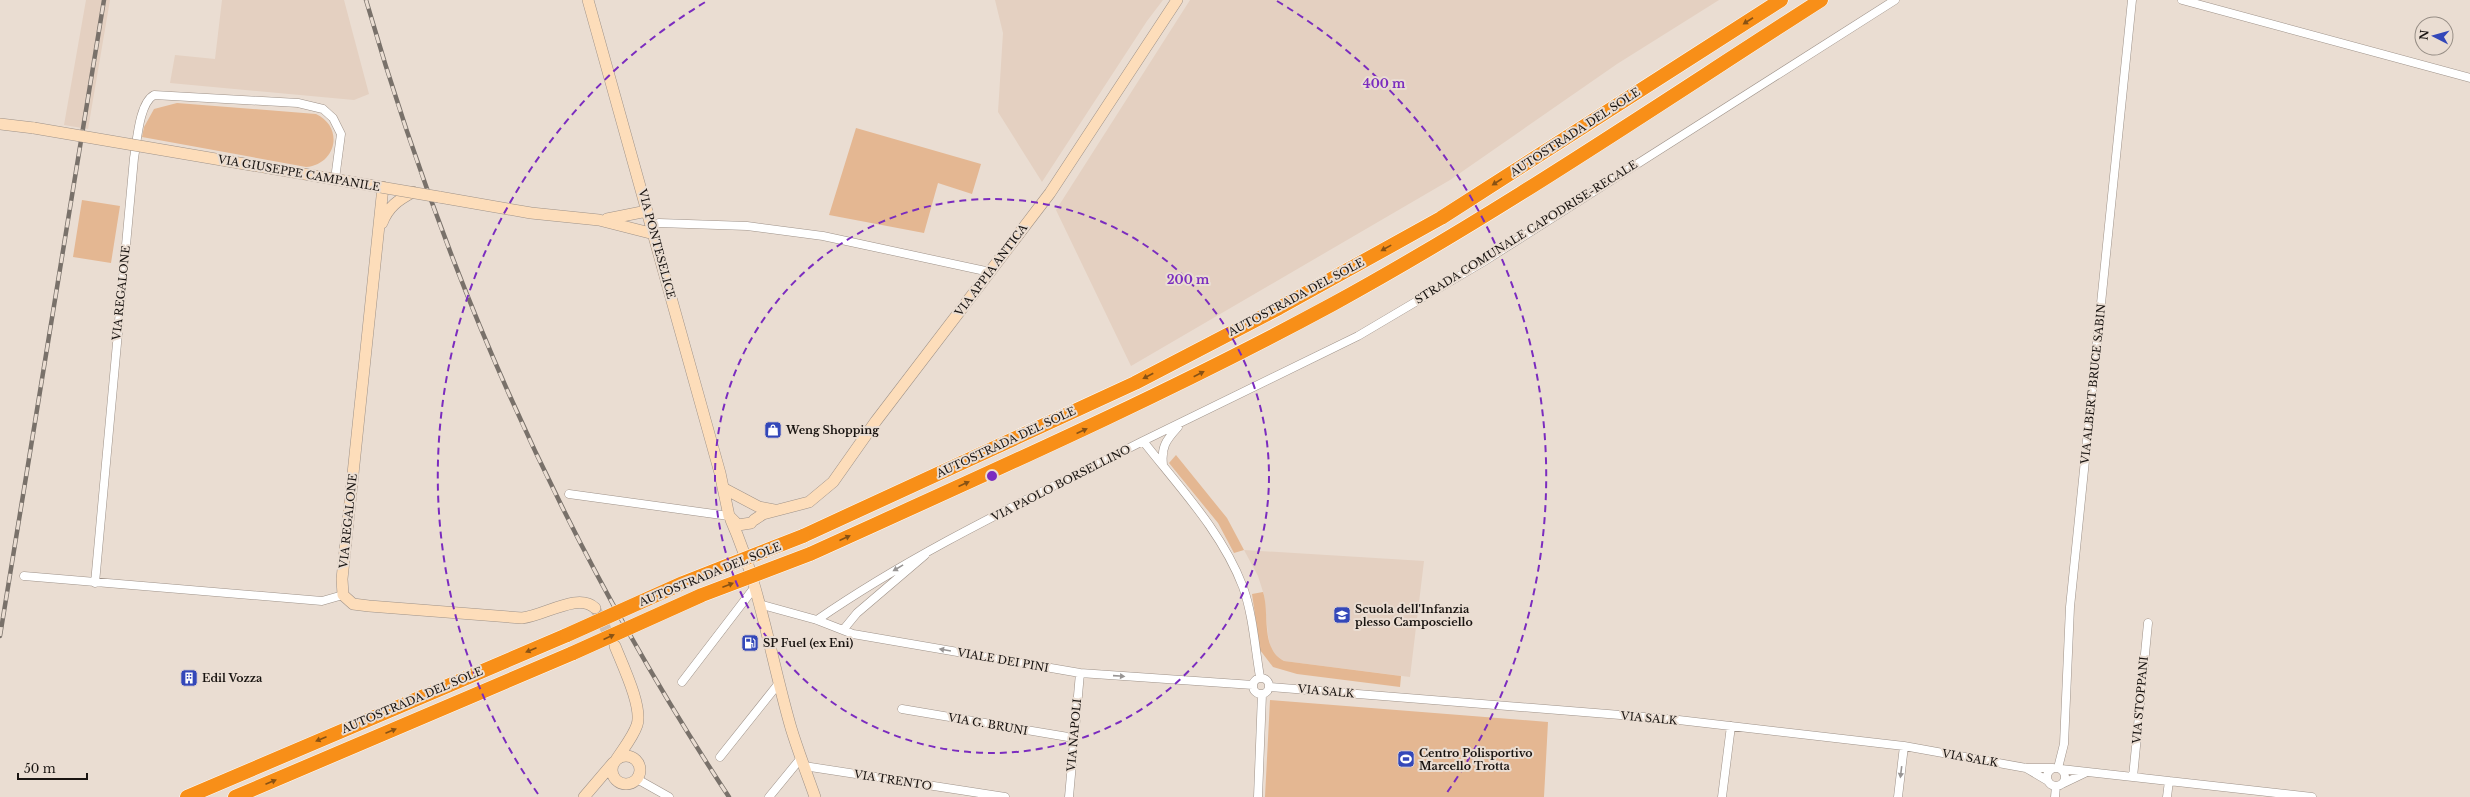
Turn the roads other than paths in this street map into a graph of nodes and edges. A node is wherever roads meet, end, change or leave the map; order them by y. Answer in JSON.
{"nodes":[{"id":1,"x":588,"y":0,"type":"edge"},
{"id":2,"x":1177,"y":0,"type":"edge"},
{"id":3,"x":1781,"y":0,"type":"edge"},
{"id":4,"x":1821,"y":0,"type":"edge"},
{"id":5,"x":1895,"y":0,"type":"edge"},
{"id":6,"x":2132,"y":0,"type":"edge"},
{"id":7,"x":2182,"y":0,"type":"edge"},
{"id":8,"x":2470,"y":78,"type":"edge"},
{"id":9,"x":0,"y":124,"type":"edge"},
{"id":10,"x":335,"y":178,"type":"junction"},
{"id":11,"x":383,"y":187,"type":"junction"},
{"id":12,"x":412,"y":192,"type":"junction"},
{"id":13,"x":647,"y":211,"type":"junction"},
{"id":14,"x":599,"y":220,"type":"junction"},
{"id":15,"x":659,"y":223,"type":"dead end"},
{"id":16,"x":378,"y":231,"type":"junction"},
{"id":17,"x":654,"y":234,"type":"junction"},
{"id":18,"x":990,"y":272,"type":"junction"},
{"id":19,"x":1182,"y":423,"type":"junction"},
{"id":20,"x":1143,"y":442,"type":"junction"},
{"id":21,"x":1163,"y":466,"type":"junction"},
{"id":22,"x":723,"y":488,"type":"junction"},
{"id":23,"x":569,"y":494,"type":"dead end"},
{"id":24,"x":748,"y":501,"type":"junction"},
{"id":25,"x":777,"y":510,"type":"junction"},
{"id":26,"x":729,"y":516,"type":"junction"},
{"id":27,"x":752,"y":521,"type":"junction"},
{"id":28,"x":740,"y":543,"type":"junction"},
{"id":29,"x":931,"y":548,"type":"junction"},
{"id":30,"x":24,"y":576,"type":"dead end"},
{"id":31,"x":95,"y":582,"type":"junction"},
{"id":32,"x":754,"y":588,"type":"junction"},
{"id":33,"x":343,"y":596,"type":"junction"},
{"id":34,"x":759,"y":604,"type":"junction"},
{"id":35,"x":595,"y":608,"type":"tunnel mouth"},
{"id":36,"x":817,"y":620,"type":"junction"},
{"id":37,"x":2148,"y":623,"type":"dead end"},
{"id":38,"x":843,"y":630,"type":"junction"},
{"id":39,"x":615,"y":646,"type":"tunnel mouth"},
{"id":40,"x":1080,"y":674,"type":"junction"},
{"id":41,"x":1260,"y":677,"type":"junction"},
{"id":42,"x":682,"y":682,"type":"dead end"},
{"id":43,"x":779,"y":682,"type":"junction"},
{"id":44,"x":1253,"y":685,"type":"junction"},
{"id":45,"x":1270,"y":686,"type":"junction"},
{"id":46,"x":1262,"y":694,"type":"junction"},
{"id":47,"x":902,"y":709,"type":"dead end"},
{"id":48,"x":1730,"y":726,"type":"junction"},
{"id":49,"x":631,"y":736,"type":"junction"},
{"id":50,"x":1074,"y":738,"type":"junction"},
{"id":51,"x":1904,"y":746,"type":"junction"},
{"id":52,"x":720,"y":757,"type":"dead end"},
{"id":53,"x":614,"y":761,"type":"junction"},
{"id":54,"x":637,"y":761,"type":"junction"},
{"id":55,"x":803,"y":762,"type":"junction"},
{"id":56,"x":2026,"y":768,"type":"junction"},
{"id":57,"x":2057,"y":768,"type":"junction"},
{"id":58,"x":2085,"y":773,"type":"junction"},
{"id":59,"x":2133,"y":777,"type":"junction"},
{"id":60,"x":637,"y":779,"type":"junction"},
{"id":61,"x":2048,"y":781,"type":"junction"},
{"id":62,"x":2169,"y":782,"type":"junction"},
{"id":63,"x":597,"y":783,"type":"junction"},
{"id":64,"x":620,"y":783,"type":"junction"},
{"id":65,"x":2059,"y":785,"type":"junction"},
{"id":66,"x":2252,"y":794,"type":"edge"},
{"id":67,"x":187,"y":797,"type":"edge"},
{"id":68,"x":235,"y":797,"type":"edge"},
{"id":69,"x":584,"y":797,"type":"edge"},
{"id":70,"x":670,"y":797,"type":"edge"},
{"id":71,"x":769,"y":797,"type":"edge"},
{"id":72,"x":815,"y":797,"type":"edge"},
{"id":73,"x":1005,"y":797,"type":"edge"},
{"id":74,"x":1069,"y":797,"type":"edge"},
{"id":75,"x":1258,"y":797,"type":"edge"},
{"id":76,"x":1722,"y":797,"type":"edge"},
{"id":77,"x":1898,"y":797,"type":"edge"},
{"id":78,"x":2055,"y":797,"type":"edge"},
{"id":79,"x":2167,"y":797,"type":"edge"},
{"id":80,"x":2312,"y":797,"type":"edge"}],
"edges":[{"from":1,"to":13,"type":"street","name":"VIA PONTESELICE"},
{"from":2,"to":18,"type":"street","name":"VIA APPIA ANTICA"},
{"from":3,"to":67,"type":"highway","name":"AUTOSTRADA DEL SOLE","one_way":true,"bridge":true},
{"from":68,"to":4,"type":"highway","name":"AUTOSTRADA DEL SOLE","one_way":true,"bridge":true},
{"from":5,"to":19,"type":"street","name":"STRADA COMUNALE CAPODRISE-RECALE"},
{"from":6,"to":57,"type":"street","name":"VIA ALBERT BRUCE SABIN"},
{"from":7,"to":8,"type":"street"},
{"from":9,"to":10,"type":"street","name":"VIA GIUSEPPE CAMPANILE","bridge":true},
{"from":10,"to":11,"type":"street","name":"VIA GIUSEPPE CAMPANILE","bridge":true},
{"from":10,"to":31,"type":"street","name":"VIA REGALONE"},
{"from":11,"to":12,"type":"street","name":"VIA GIUSEPPE CAMPANILE","bridge":true},
{"from":11,"to":16,"type":"street","name":"VIA REGALONE"},
{"from":12,"to":14,"type":"street","name":"VIA GIUSEPPE CAMPANILE","bridge":true},
{"from":12,"to":16,"type":"street","name":"VIA REGALONE"},
{"from":13,"to":14,"type":"street","name":"VIA GIUSEPPE CAMPANILE"},
{"from":13,"to":17,"type":"street","name":"VIA PONTESELICE"},
{"from":14,"to":17,"type":"street","name":"VIA GIUSEPPE CAMPANILE"},
{"from":15,"to":18,"type":"street"},
{"from":16,"to":33,"type":"street","name":"VIA REGALONE"},
{"from":17,"to":22,"type":"street","name":"VIA PONTESELICE"},
{"from":18,"to":25,"type":"street","name":"VIA APPIA ANTICA"},
{"from":19,"to":20,"type":"street","name":"STRADA COMUNALE CAPODRISE-RECALE"},
{"from":19,"to":21,"type":"street"},
{"from":20,"to":21,"type":"street","name":"VIA PAOLO BORSELLINO"},
{"from":20,"to":29,"type":"street","name":"VIA PAOLO BORSELLINO"},
{"from":21,"to":41,"type":"street","name":"VIA PAOLO BORSELLINO"},
{"from":22,"to":24,"type":"street"},
{"from":22,"to":26,"type":"street","name":"VIA PONTESELICE"},
{"from":23,"to":26,"type":"street"},
{"from":24,"to":25,"type":"street","name":"VIA APPIA ANTICA"},
{"from":24,"to":26,"type":"street"},
{"from":24,"to":27,"type":"street"},
{"from":25,"to":27,"type":"street","name":"VIA APPIA ANTICA"},
{"from":26,"to":27,"type":"street"},
{"from":26,"to":28,"type":"street","name":"VIA PONTESELICE"},
{"from":27,"to":28,"type":"street"},
{"from":28,"to":32,"type":"street","name":"VIA PONTESELICE"},
{"from":29,"to":36,"type":"street","name":"VIA PAOLO BORSELLINO","one_way":true},
{"from":29,"to":38,"type":"street","name":"VIA PAOLO BORSELLINO"},
{"from":30,"to":31,"type":"street"},
{"from":31,"to":33,"type":"street"},
{"from":32,"to":34,"type":"street","name":"VIA PONTESELICE"},
{"from":32,"to":42,"type":"street"},
{"from":33,"to":35,"type":"street"},
{"from":34,"to":36,"type":"street","name":"VIALE DEI PINI"},
{"from":34,"to":43,"type":"street","name":"VIA PONTESELICE"},
{"from":36,"to":38,"type":"street","name":"VIALE DEI PINI"},
{"from":37,"to":59,"type":"street","name":"VIA STOPPANI"},
{"from":40,"to":38,"type":"street","name":"VIALE DEI PINI","one_way":true},
{"from":39,"to":49,"type":"street"},
{"from":40,"to":44,"type":"street","name":"VIALE DEI PINI","one_way":true},
{"from":40,"to":50,"type":"street","name":"VIA NAPOLI"},
{"from":41,"to":44,"type":"street"},
{"from":41,"to":45,"type":"street"},
{"from":43,"to":52,"type":"street"},
{"from":43,"to":55,"type":"street","name":"VIA PONTESELICE"},
{"from":44,"to":46,"type":"street"},
{"from":45,"to":46,"type":"street"},
{"from":45,"to":48,"type":"street","name":"VIA SALK"},
{"from":46,"to":75,"type":"street"},
{"from":47,"to":50,"type":"street","name":"VIA G. BRUNI"},
{"from":48,"to":51,"type":"street","name":"VIA SALK"},
{"from":48,"to":76,"type":"street"},
{"from":49,"to":53,"type":"street"},
{"from":49,"to":54,"type":"street"},
{"from":50,"to":74,"type":"street","name":"VIA NAPOLI"},
{"from":51,"to":56,"type":"street","name":"VIA SALK"},
{"from":51,"to":77,"type":"street","one_way":true},
{"from":53,"to":54,"type":"street"},
{"from":53,"to":63,"type":"street"},
{"from":53,"to":64,"type":"street"},
{"from":54,"to":60,"type":"street"},
{"from":55,"to":71,"type":"street"},
{"from":55,"to":72,"type":"street","name":"VIA PONTESELICE"},
{"from":55,"to":73,"type":"street","name":"VIA TRENTO"},
{"from":56,"to":57,"type":"street","name":"VIA SALK"},
{"from":56,"to":61,"type":"street","name":"VIA SALK"},
{"from":57,"to":58,"type":"street","name":"VIA SALK"},
{"from":57,"to":61,"type":"street"},
{"from":57,"to":65,"type":"street"},
{"from":58,"to":59,"type":"street","name":"VIA SALK"},
{"from":58,"to":65,"type":"street"},
{"from":59,"to":62,"type":"street","name":"VIA SALK"},
{"from":60,"to":64,"type":"street"},
{"from":60,"to":70,"type":"street"},
{"from":61,"to":65,"type":"street","name":"VIA SALK"},
{"from":62,"to":66,"type":"street","name":"VIA SALK"},
{"from":62,"to":79,"type":"street"},
{"from":63,"to":64,"type":"street"},
{"from":63,"to":69,"type":"street"},
{"from":65,"to":78,"type":"street"},
{"from":66,"to":80,"type":"street","name":"VIA SALK"}]}
